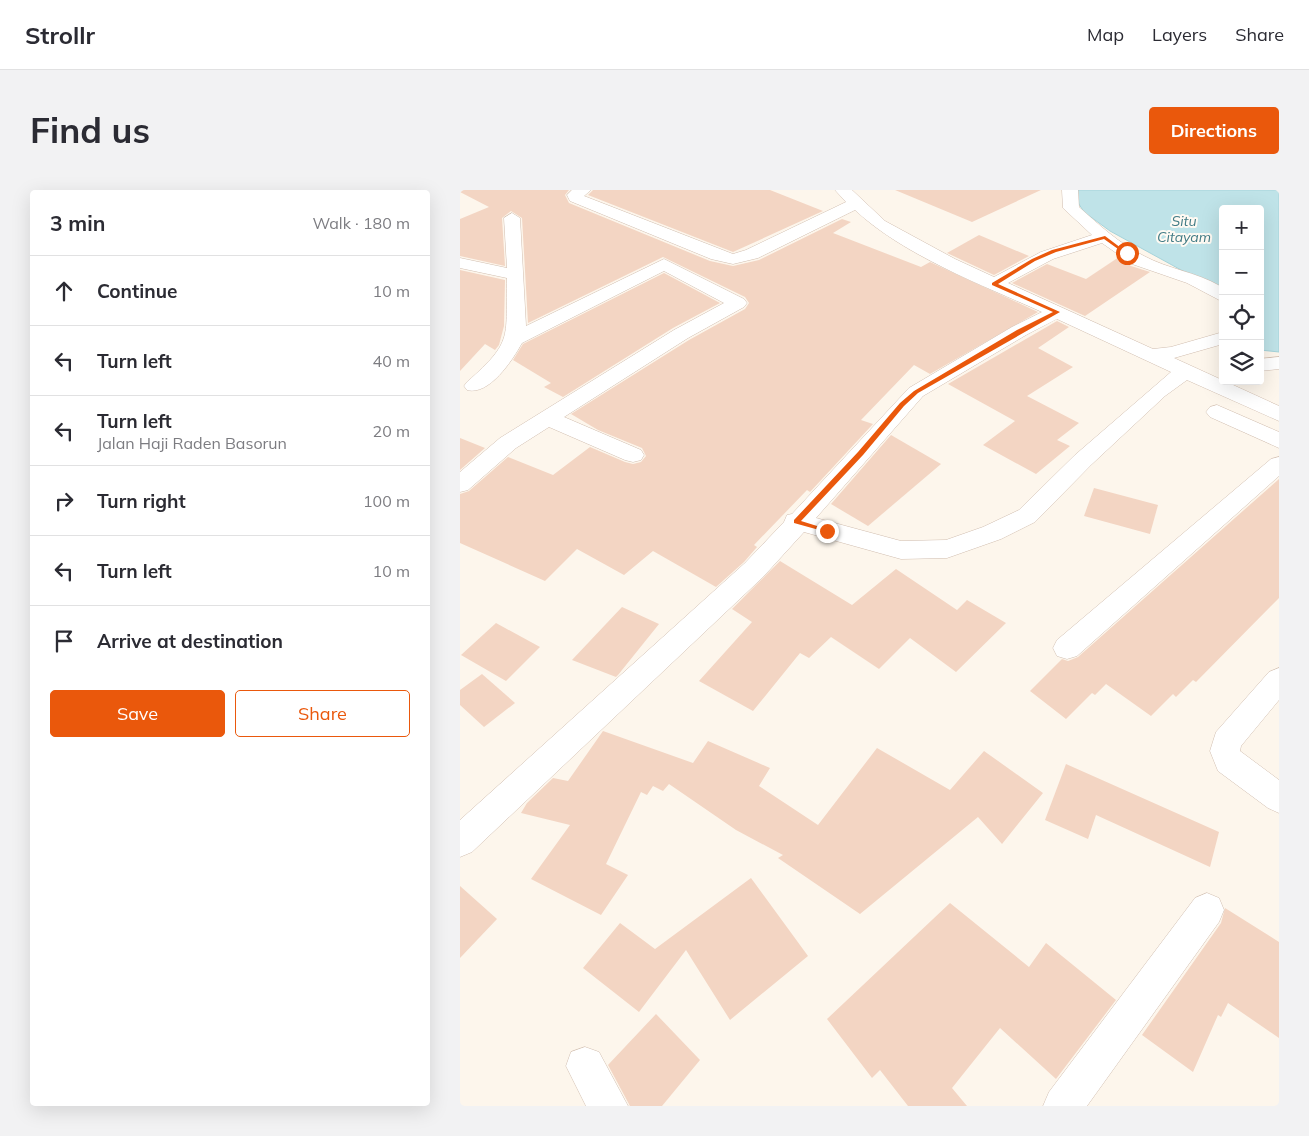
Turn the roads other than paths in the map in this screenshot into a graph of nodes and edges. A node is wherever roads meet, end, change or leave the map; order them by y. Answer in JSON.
{"nodes":[{"id":1,"x":582,"y":190,"type":"edge"},
{"id":2,"x":843,"y":190,"type":"edge"},
{"id":3,"x":1070,"y":190,"type":"edge"},
{"id":4,"x":856,"y":203,"type":"junction"},
{"id":5,"x":512,"y":218,"type":"dead end"},
{"id":6,"x":1105,"y":237,"type":"junction"},
{"id":7,"x":460,"y":263,"type":"edge"},
{"id":8,"x":516,"y":275,"type":"junction"},
{"id":9,"x":994,"y":284,"type":"junction"},
{"id":10,"x":1220,"y":295,"type":"edge"},
{"id":11,"x":1057,"y":312,"type":"junction"},
{"id":12,"x":1219,"y":339,"type":"edge"},
{"id":13,"x":512,"y":341,"type":"junction"},
{"id":14,"x":1151,"y":356,"type":"junction"},
{"id":15,"x":1279,"y":363,"type":"edge"},
{"id":16,"x":1264,"y":365,"type":"edge"},
{"id":17,"x":1181,"y":371,"type":"junction"},
{"id":18,"x":1216,"y":379,"type":"edge"},
{"id":19,"x":474,"y":386,"type":"dead end"},
{"id":20,"x":1217,"y":412,"type":"dead end"},
{"id":21,"x":1279,"y":414,"type":"edge"},
{"id":22,"x":547,"y":418,"type":"junction"},
{"id":23,"x":1279,"y":441,"type":"edge"},
{"id":24,"x":633,"y":454,"type":"dead end"},
{"id":25,"x":1279,"y":464,"type":"edge"},
{"id":26,"x":460,"y":484,"type":"edge"},
{"id":27,"x":796,"y":522,"type":"junction"},
{"id":28,"x":1067,"y":648,"type":"dead end"},
{"id":29,"x":1279,"y":680,"type":"edge"},
{"id":30,"x":1279,"y":798,"type":"edge"},
{"id":31,"x":460,"y":841,"type":"edge"},
{"id":32,"x":1208,"y":910,"type":"dead end"},
{"id":33,"x":585,"y":1066,"type":"dead end"},
{"id":34,"x":608,"y":1106,"type":"edge"},
{"id":35,"x":1063,"y":1106,"type":"edge"}],
"edges":[{"from":1,"to":4,"type":"street"},
{"from":2,"to":4,"type":"street"},
{"from":3,"to":6,"type":"street"},
{"from":4,"to":9,"type":"street"},
{"from":5,"to":8,"type":"street"},
{"from":6,"to":9,"type":"street"},
{"from":6,"to":10,"type":"street"},
{"from":7,"to":8,"type":"street"},
{"from":8,"to":13,"type":"street"},
{"from":9,"to":11,"type":"street"},
{"from":11,"to":14,"type":"street"},
{"from":11,"to":27,"type":"street"},
{"from":12,"to":14,"type":"street"},
{"from":13,"to":19,"type":"street"},
{"from":13,"to":22,"type":"street"},
{"from":14,"to":17,"type":"street"},
{"from":15,"to":16,"type":"street"},
{"from":17,"to":18,"type":"street"},
{"from":17,"to":27,"type":"street"},
{"from":18,"to":21,"type":"street"},
{"from":20,"to":23,"type":"street"},
{"from":22,"to":24,"type":"street"},
{"from":22,"to":26,"type":"street"},
{"from":25,"to":28,"type":"street"},
{"from":27,"to":31,"type":"street"},
{"from":29,"to":30,"type":"street"},
{"from":32,"to":35,"type":"street"},
{"from":33,"to":34,"type":"street"}]}
